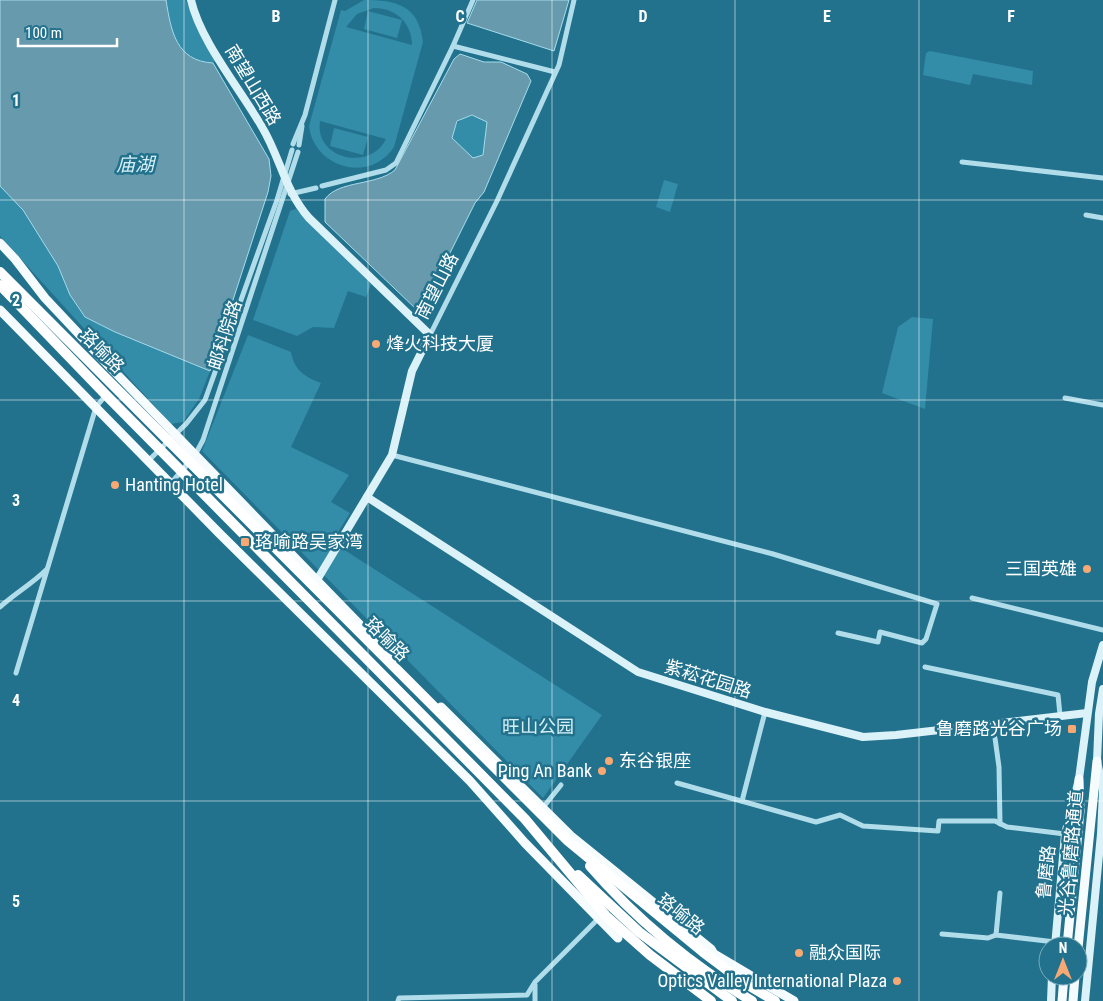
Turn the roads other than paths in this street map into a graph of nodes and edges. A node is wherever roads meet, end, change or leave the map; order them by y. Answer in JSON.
{"nodes":[{"id":1,"x":191,"y":0,"type":"edge"},
{"id":2,"x":336,"y":0,"type":"edge"},
{"id":3,"x":473,"y":0,"type":"edge"},
{"id":4,"x":574,"y":0,"type":"edge"},
{"id":5,"x":453,"y":46,"type":"junction"},
{"id":6,"x":555,"y":72,"type":"junction"},
{"id":7,"x":303,"y":120,"type":"junction"},
{"id":8,"x":293,"y":144,"type":"dead end"},
{"id":9,"x":300,"y":145,"type":"dead end"},
{"id":10,"x":292,"y":150,"type":"dead end"},
{"id":11,"x":298,"y":152,"type":"dead end"},
{"id":12,"x":962,"y":162,"type":"dead end"},
{"id":13,"x":284,"y":177,"type":"junction"},
{"id":14,"x":1103,"y":178,"type":"edge"},
{"id":15,"x":322,"y":186,"type":"dead end"},
{"id":16,"x":316,"y":188,"type":"dead end"},
{"id":17,"x":288,"y":192,"type":"junction"},
{"id":18,"x":278,"y":193,"type":"junction"},
{"id":19,"x":1086,"y":215,"type":"dead end"},
{"id":20,"x":1103,"y":218,"type":"edge"},
{"id":21,"x":0,"y":244,"type":"edge"},
{"id":22,"x":0,"y":272,"type":"edge"},
{"id":23,"x":0,"y":285,"type":"edge"},
{"id":24,"x":0,"y":310,"type":"edge"},
{"id":25,"x":430,"y":335,"type":"junction"},
{"id":26,"x":106,"y":395,"type":"junction"},
{"id":27,"x":1065,"y":398,"type":"dead end"},
{"id":28,"x":1103,"y":405,"type":"edge"},
{"id":29,"x":96,"y":407,"type":"junction"},
{"id":30,"x":172,"y":438,"type":"junction"},
{"id":31,"x":160,"y":450,"type":"junction"},
{"id":32,"x":392,"y":456,"type":"junction"},
{"id":33,"x":192,"y":459,"type":"junction"},
{"id":34,"x":149,"y":460,"type":"junction"},
{"id":35,"x":181,"y":471,"type":"junction"},
{"id":36,"x":171,"y":483,"type":"junction"},
{"id":37,"x":367,"y":498,"type":"junction"},
{"id":38,"x":48,"y":569,"type":"junction"},
{"id":39,"x":315,"y":584,"type":"junction"},
{"id":40,"x":972,"y":598,"type":"dead end"},
{"id":41,"x":0,"y":607,"type":"edge"},
{"id":42,"x":1103,"y":630,"type":"edge"},
{"id":43,"x":838,"y":633,"type":"dead end"},
{"id":44,"x":1103,"y":645,"type":"edge"},
{"id":45,"x":925,"y":667,"type":"dead end"},
{"id":46,"x":16,"y":673,"type":"dead end"},
{"id":47,"x":1103,"y":689,"type":"edge"},
{"id":48,"x":765,"y":712,"type":"junction"},
{"id":49,"x":1087,"y":713,"type":"junction"},
{"id":50,"x":1060,"y":715,"type":"junction"},
{"id":51,"x":995,"y":738,"type":"dead end"},
{"id":52,"x":1100,"y":738,"type":"edge"},
{"id":53,"x":1097,"y":761,"type":"junction"},
{"id":54,"x":1079,"y":778,"type":"junction"},
{"id":55,"x":676,"y":783,"type":"dead end"},
{"id":56,"x":561,"y":785,"type":"dead end"},
{"id":57,"x":742,"y":801,"type":"junction"},
{"id":58,"x":541,"y":810,"type":"junction"},
{"id":59,"x":1000,"y":824,"type":"junction"},
{"id":60,"x":1065,"y":834,"type":"junction"},
{"id":61,"x":568,"y":841,"type":"junction"},
{"id":62,"x":559,"y":858,"type":"junction"},
{"id":63,"x":1000,"y":893,"type":"dead end"},
{"id":64,"x":601,"y":916,"type":"junction"},
{"id":65,"x":942,"y":934,"type":"dead end"},
{"id":66,"x":996,"y":935,"type":"junction"},
{"id":67,"x":1056,"y":936,"type":"edge"},
{"id":68,"x":1068,"y":936,"type":"edge"},
{"id":69,"x":1079,"y":936,"type":"edge"},
{"id":70,"x":618,"y":938,"type":"dead end"},
{"id":71,"x":1038,"y":941,"type":"edge"},
{"id":72,"x":535,"y":982,"type":"junction"},
{"id":73,"x":1052,"y":986,"type":"edge"},
{"id":74,"x":1063,"y":986,"type":"edge"},
{"id":75,"x":1074,"y":986,"type":"edge"},
{"id":76,"x":398,"y":1001,"type":"edge"},
{"id":77,"x":535,"y":1001,"type":"edge"},
{"id":78,"x":711,"y":1001,"type":"edge"},
{"id":79,"x":732,"y":1001,"type":"edge"},
{"id":80,"x":752,"y":1001,"type":"edge"},
{"id":81,"x":775,"y":1001,"type":"edge"},
{"id":82,"x":794,"y":1001,"type":"edge"},
{"id":83,"x":1051,"y":1001,"type":"edge"},
{"id":84,"x":1062,"y":1001,"type":"edge"},
{"id":85,"x":1073,"y":1001,"type":"edge"},
{"id":86,"x":1085,"y":1001,"type":"edge"}],
"edges":[{"from":1,"to":13,"type":"street","name":"南望山西路"},
{"from":2,"to":7,"type":"street"},
{"from":3,"to":5,"type":"street"},
{"from":4,"to":6,"type":"street","name":"南望山路"},
{"from":5,"to":6,"type":"street"},
{"from":5,"to":15,"type":"street"},
{"from":6,"to":25,"type":"street","name":"南望山路"},
{"from":7,"to":8,"type":"street"},
{"from":7,"to":9,"type":"street"},
{"from":10,"to":13,"type":"street"},
{"from":11,"to":17,"type":"street","name":"邮科院路"},
{"from":12,"to":14,"type":"street"},
{"from":13,"to":17,"type":"street","name":"南望山西路"},
{"from":13,"to":18,"type":"street"},
{"from":16,"to":17,"type":"street"},
{"from":17,"to":18,"type":"street"},
{"from":17,"to":25,"type":"street","name":"南望山西路"},
{"from":17,"to":33,"type":"street","name":"邮科院路"},
{"from":18,"to":30,"type":"street"},
{"from":19,"to":20,"type":"street"},
{"from":21,"to":30,"type":"main road"},
{"from":22,"to":30,"type":"highway","name":"珞喻路"},
{"from":23,"to":26,"type":"highway","name":"珞喻路"},
{"from":24,"to":29,"type":"main road"},
{"from":25,"to":32,"type":"street","name":"南望山路"},
{"from":26,"to":29,"type":"street"},
{"from":26,"to":31,"type":"highway","name":"珞喻路"},
{"from":27,"to":28,"type":"street"},
{"from":29,"to":34,"type":"main road"},
{"from":29,"to":38,"type":"street"},
{"from":30,"to":31,"type":"street"},
{"from":30,"to":33,"type":"highway","name":"珞喻路"},
{"from":31,"to":34,"type":"street"},
{"from":31,"to":35,"type":"highway","name":"珞喻路"},
{"from":32,"to":37,"type":"street","name":"南望山路"},
{"from":32,"to":43,"type":"street"},
{"from":33,"to":35,"type":"street","name":"邮科院路"},
{"from":33,"to":39,"type":"highway","name":"珞喻路"},
{"from":34,"to":36,"type":"main road"},
{"from":35,"to":36,"type":"street","name":"邮科院路"},
{"from":35,"to":62,"type":"highway","name":"珞喻路"},
{"from":36,"to":64,"type":"main road"},
{"from":37,"to":39,"type":"street","name":"南望山路"},
{"from":37,"to":48,"type":"street","name":"紫菘花园路"},
{"from":38,"to":41,"type":"street"},
{"from":38,"to":46,"type":"street"},
{"from":39,"to":58,"type":"highway","name":"珞喻路"},
{"from":40,"to":42,"type":"street"},
{"from":44,"to":49,"type":"street","name":"鲁磨路"},
{"from":45,"to":50,"type":"street"},
{"from":47,"to":52,"type":"street"},
{"from":48,"to":50,"type":"street","name":"紫菘花园路"},
{"from":48,"to":57,"type":"street"},
{"from":49,"to":50,"type":"street","name":"紫菘花园路"},
{"from":49,"to":54,"type":"street","name":"鲁磨路"},
{"from":51,"to":59,"type":"street"},
{"from":52,"to":53,"type":"street"},
{"from":53,"to":69,"type":"main road","name":"光谷鲁磨路通道"},
{"from":53,"to":86,"type":"street"},
{"from":54,"to":60,"type":"street","name":"鲁磨路"},
{"from":54,"to":68,"type":"main road","name":"光谷鲁磨路通道"},
{"from":55,"to":57,"type":"street"},
{"from":56,"to":58,"type":"street"},
{"from":57,"to":59,"type":"street"},
{"from":58,"to":61,"type":"highway","name":"珞喻路"},
{"from":58,"to":82,"type":"main road"},
{"from":59,"to":60,"type":"street"},
{"from":60,"to":67,"type":"street","name":"鲁磨路"},
{"from":61,"to":80,"type":"highway"},
{"from":61,"to":81,"type":"highway","name":"珞喻路"},
{"from":62,"to":64,"type":"highway","name":"珞喻路"},
{"from":62,"to":79,"type":"highway"},
{"from":63,"to":66,"type":"street"},
{"from":64,"to":70,"type":"main road"},
{"from":64,"to":72,"type":"street"},
{"from":64,"to":78,"type":"highway","name":"珞喻路"},
{"from":65,"to":66,"type":"street"},
{"from":66,"to":71,"type":"street"},
{"from":72,"to":76,"type":"street"},
{"from":72,"to":77,"type":"street"},
{"from":73,"to":83,"type":"street"},
{"from":74,"to":84,"type":"main road"},
{"from":75,"to":85,"type":"main road"}]}
